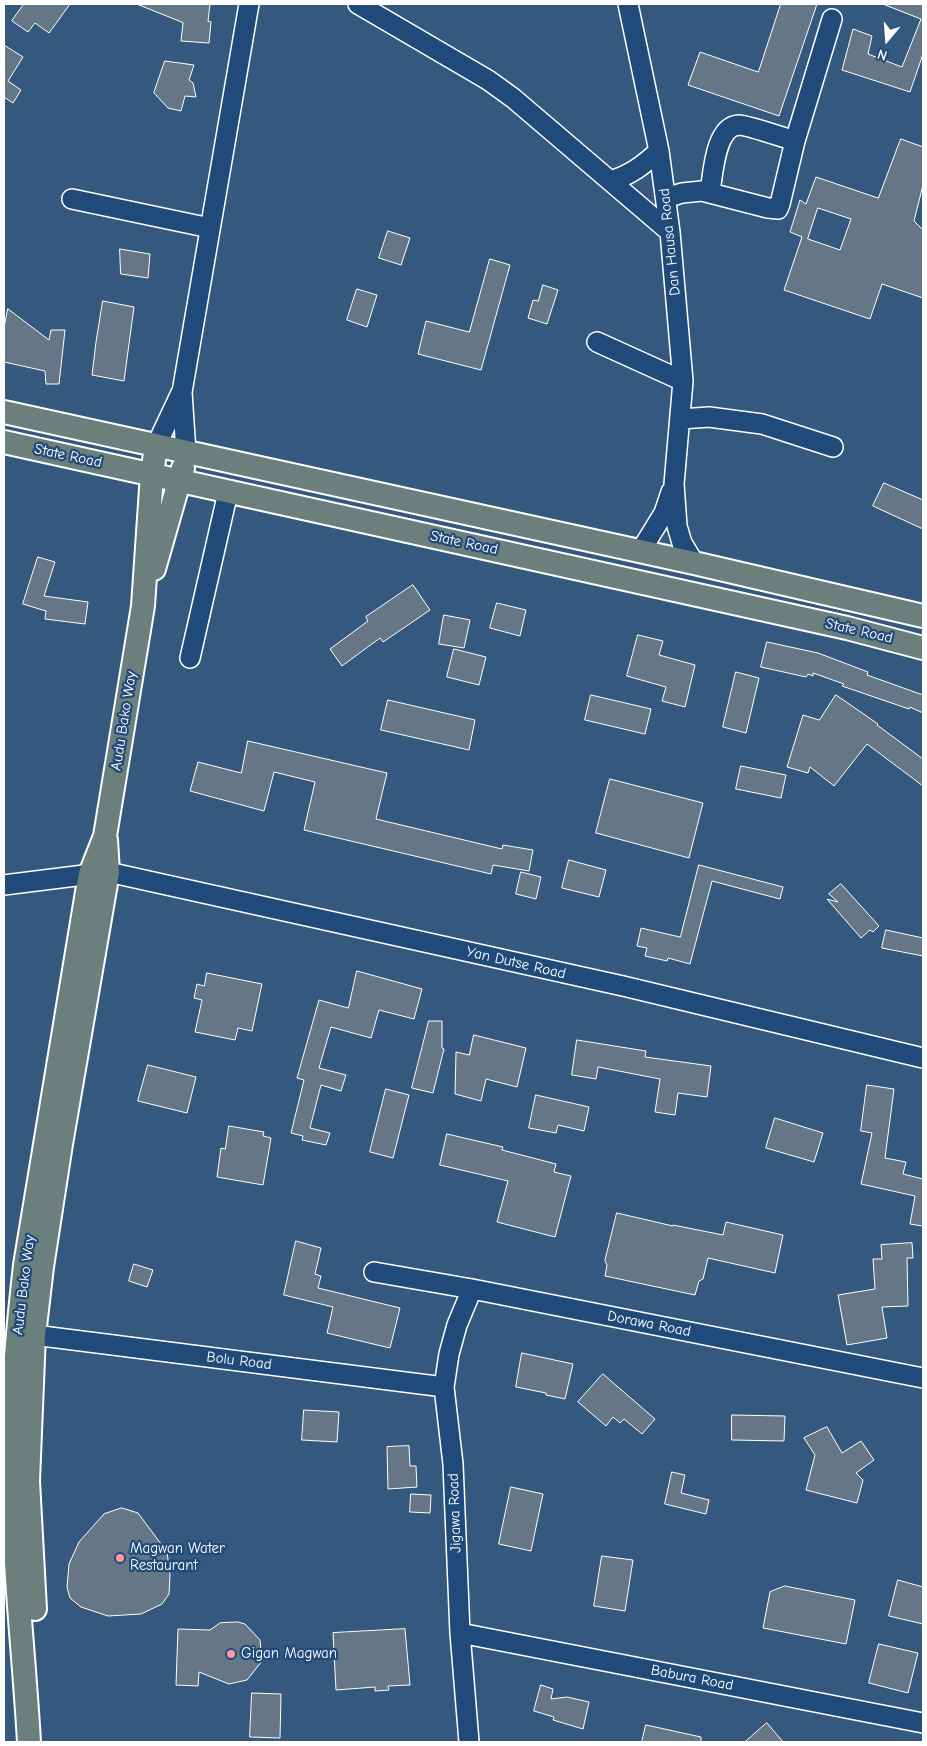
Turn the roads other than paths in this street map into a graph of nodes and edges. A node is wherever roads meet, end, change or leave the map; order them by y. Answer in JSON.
{"nodes":[{"id":1,"x":249,"y":4,"type":"edge"},
{"id":2,"x":358,"y":4,"type":"edge"},
{"id":3,"x":628,"y":4,"type":"edge"},
{"id":4,"x":832,"y":19,"type":"dead end"},
{"id":5,"x":795,"y":142,"type":"junction"},
{"id":6,"x":659,"y":151,"type":"junction"},
{"id":7,"x":611,"y":181,"type":"junction"},
{"id":8,"x":710,"y":192,"type":"junction"},
{"id":9,"x":666,"y":198,"type":"junction"},
{"id":10,"x":72,"y":199,"type":"dead end"},
{"id":11,"x":210,"y":228,"type":"junction"},
{"id":12,"x":670,"y":232,"type":"junction"},
{"id":13,"x":596,"y":342,"type":"dead end"},
{"id":14,"x":683,"y":381,"type":"junction"},
{"id":15,"x":182,"y":392,"type":"junction"},
{"id":16,"x":4,"y":412,"type":"edge"},
{"id":17,"x":681,"y":419,"type":"junction"},
{"id":18,"x":4,"y":442,"type":"edge"},
{"id":19,"x":156,"y":446,"type":"junction"},
{"id":20,"x":832,"y":447,"type":"dead end"},
{"id":21,"x":186,"y":453,"type":"junction"},
{"id":22,"x":152,"y":474,"type":"junction"},
{"id":23,"x":180,"y":481,"type":"junction"},
{"id":24,"x":674,"y":484,"type":"junction"},
{"id":25,"x":228,"y":492,"type":"junction"},
{"id":26,"x":640,"y":552,"type":"junction"},
{"id":27,"x":694,"y":563,"type":"junction"},
{"id":28,"x":143,"y":606,"type":"junction"},
{"id":29,"x":923,"y":616,"type":"edge"},
{"id":30,"x":923,"y":648,"type":"edge"},
{"id":31,"x":190,"y":658,"type":"dead end"},
{"id":32,"x":99,"y":873,"type":"junction"},
{"id":33,"x":4,"y":885,"type":"edge"},
{"id":34,"x":923,"y":1058,"type":"edge"},
{"id":35,"x":374,"y":1272,"type":"dead end"},
{"id":36,"x":472,"y":1289,"type":"junction"},
{"id":37,"x":34,"y":1335,"type":"junction"},
{"id":38,"x":923,"y":1378,"type":"edge"},
{"id":39,"x":444,"y":1387,"type":"junction"},
{"id":40,"x":460,"y":1633,"type":"junction"},
{"id":41,"x":923,"y":1723,"type":"edge"},
{"id":42,"x":29,"y":1742,"type":"edge"},
{"id":43,"x":45,"y":1742,"type":"edge"},
{"id":44,"x":468,"y":1742,"type":"edge"}],
"edges":[{"from":1,"to":11,"type":"street"},
{"from":2,"to":7,"type":"street"},
{"from":3,"to":6,"type":"street","name":"Dan Hausa Road"},
{"from":4,"to":5,"type":"street"},
{"from":5,"to":8,"type":"street"},
{"from":5,"to":8,"type":"street"},
{"from":6,"to":7,"type":"street"},
{"from":6,"to":9,"type":"street","name":"Dan Hausa Road"},
{"from":7,"to":12,"type":"street"},
{"from":8,"to":9,"type":"street"},
{"from":9,"to":12,"type":"street","name":"Dan Hausa Road"},
{"from":10,"to":11,"type":"street"},
{"from":11,"to":15,"type":"street"},
{"from":12,"to":14,"type":"street","name":"Dan Hausa Road"},
{"from":13,"to":14,"type":"street"},
{"from":14,"to":17,"type":"street","name":"Dan Hausa Road"},
{"from":15,"to":19,"type":"street"},
{"from":15,"to":21,"type":"street"},
{"from":16,"to":19,"type":"main road","name":"State Road"},
{"from":17,"to":20,"type":"street"},
{"from":17,"to":24,"type":"street","name":"Dan Hausa Road"},
{"from":18,"to":22,"type":"main road","name":"State Road"},
{"from":19,"to":21,"type":"main road","name":"State Road"},
{"from":19,"to":22,"type":"main road","name":"Audu Bako Way"},
{"from":21,"to":23,"type":"main road","name":"Audu Bako Way"},
{"from":21,"to":26,"type":"main road","name":"State Road"},
{"from":22,"to":23,"type":"main road","name":"State Road"},
{"from":22,"to":28,"type":"main road","name":"Audu Bako Way"},
{"from":23,"to":25,"type":"main road","name":"State Road"},
{"from":23,"to":28,"type":"main road","name":"Audu Bako Way"},
{"from":24,"to":26,"type":"street","name":"Dan Hausa Road"},
{"from":24,"to":27,"type":"street","name":"Dan Hausa Road"},
{"from":25,"to":30,"type":"main road","name":"State Road"},
{"from":25,"to":31,"type":"street"},
{"from":26,"to":27,"type":"main road","name":"State Road"},
{"from":27,"to":29,"type":"main road","name":"State Road"},
{"from":28,"to":32,"type":"main road","name":"Audu Bako Way"},
{"from":32,"to":33,"type":"street","name":"Yan Dutse Road"},
{"from":32,"to":34,"type":"street","name":"Yan Dutse Road"},
{"from":32,"to":37,"type":"main road","name":"Audu Bako Way"},
{"from":32,"to":42,"type":"main road","name":"Audu Bako Way"},
{"from":35,"to":36,"type":"street","name":"Dorawa Road"},
{"from":36,"to":38,"type":"street","name":"Dorawa Road"},
{"from":36,"to":39,"type":"street","name":"Jigawa Road"},
{"from":37,"to":39,"type":"street","name":"Bolu Road"},
{"from":37,"to":43,"type":"main road","name":"Audu Bako Way"},
{"from":39,"to":40,"type":"street","name":"Jigawa Road"},
{"from":40,"to":41,"type":"street","name":"Babura Road"},
{"from":40,"to":44,"type":"street","name":"Jigawa Road"}]}
